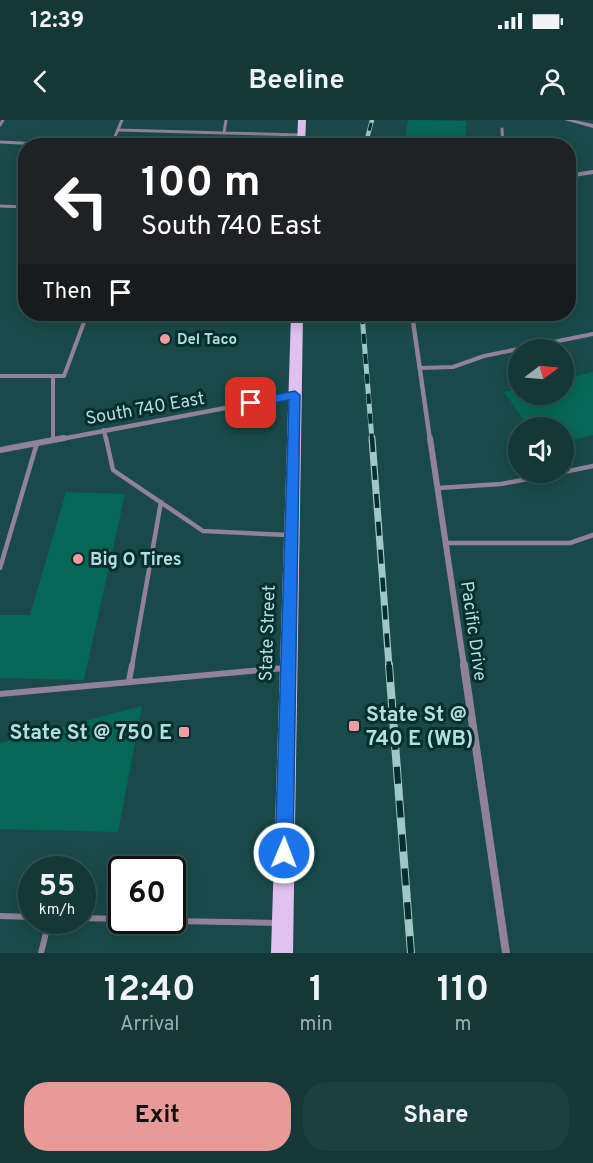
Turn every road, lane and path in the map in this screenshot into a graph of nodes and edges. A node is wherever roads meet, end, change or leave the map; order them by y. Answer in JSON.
{"nodes":[{"id":1,"x":3,"y":120,"type":"edge"},
{"id":2,"x":122,"y":120,"type":"edge"},
{"id":3,"x":226,"y":120,"type":"edge"},
{"id":4,"x":302,"y":120,"type":"edge"},
{"id":5,"x":567,"y":120,"type":"edge"},
{"id":6,"x":0,"y":125,"type":"edge"},
{"id":7,"x":593,"y":126,"type":"edge"},
{"id":8,"x":502,"y":129,"type":"dead end"},
{"id":9,"x":118,"y":130,"type":"junction"},
{"id":10,"x":224,"y":133,"type":"junction"},
{"id":11,"x":302,"y":135,"type":"junction"},
{"id":12,"x":114,"y":138,"type":"edge"},
{"id":13,"x":302,"y":138,"type":"edge"},
{"id":14,"x":503,"y":138,"type":"edge"},
{"id":15,"x":0,"y":142,"type":"edge"},
{"id":16,"x":18,"y":143,"type":"edge"},
{"id":17,"x":593,"y":172,"type":"edge"},
{"id":18,"x":576,"y":175,"type":"edge"},
{"id":19,"x":0,"y":206,"type":"edge"},
{"id":20,"x":18,"y":207,"type":"edge"},
{"id":21,"x":84,"y":321,"type":"edge"},
{"id":22,"x":297,"y":321,"type":"edge"},
{"id":23,"x":413,"y":321,"type":"edge"},
{"id":24,"x":593,"y":334,"type":"edge"},
{"id":25,"x":420,"y":368,"type":"junction"},
{"id":26,"x":0,"y":376,"type":"edge"},
{"id":27,"x":53,"y":376,"type":"junction"},
{"id":28,"x":295,"y":395,"type":"junction"},
{"id":29,"x":104,"y":430,"type":"junction"},
{"id":30,"x":53,"y":440,"type":"junction"},
{"id":31,"x":37,"y":443,"type":"junction"},
{"id":32,"x":0,"y":450,"type":"edge"},
{"id":33,"x":593,"y":466,"type":"edge"},
{"id":34,"x":574,"y":470,"type":"edge"},
{"id":35,"x":514,"y":483,"type":"edge"},
{"id":36,"x":438,"y":488,"type":"junction"},
{"id":37,"x":161,"y":502,"type":"junction"},
{"id":38,"x":291,"y":535,"type":"junction"},
{"id":39,"x":593,"y":535,"type":"edge"},
{"id":40,"x":446,"y":543,"type":"junction"},
{"id":41,"x":0,"y":568,"type":"edge"},
{"id":42,"x":288,"y":667,"type":"junction"},
{"id":43,"x":129,"y":681,"type":"junction"},
{"id":44,"x":0,"y":694,"type":"edge"},
{"id":45,"x":0,"y":916,"type":"edge"},
{"id":46,"x":18,"y":917,"type":"edge"},
{"id":47,"x":186,"y":921,"type":"edge"},
{"id":48,"x":283,"y":923,"type":"junction"},
{"id":49,"x":46,"y":934,"type":"edge"},
{"id":50,"x":41,"y":953,"type":"edge"},
{"id":51,"x":282,"y":953,"type":"edge"},
{"id":52,"x":506,"y":953,"type":"edge"}],
"edges":[{"from":1,"to":6,"type":"lane"},
{"from":2,"to":9,"type":"lane"},
{"from":3,"to":10,"type":"lane"},
{"from":4,"to":11,"type":"main road"},
{"from":5,"to":7,"type":"street"},
{"from":8,"to":14,"type":"lane"},
{"from":9,"to":10,"type":"lane"},
{"from":9,"to":12,"type":"lane"},
{"from":10,"to":11,"type":"lane"},
{"from":11,"to":13,"type":"main road"},
{"from":15,"to":16,"type":"lane"},
{"from":17,"to":18,"type":"street"},
{"from":19,"to":20,"type":"lane"},
{"from":21,"to":27,"type":"lane"},
{"from":22,"to":28,"type":"main road","name":"State Street"},
{"from":23,"to":25,"type":"street","name":"Pacific Drive"},
{"from":24,"to":25,"type":"lane"},
{"from":25,"to":36,"type":"street","name":"Pacific Drive"},
{"from":26,"to":27,"type":"lane"},
{"from":27,"to":30,"type":"lane"},
{"from":28,"to":29,"type":"street","name":"South 740 East"},
{"from":28,"to":38,"type":"main road","name":"State Street"},
{"from":29,"to":30,"type":"street","name":"South 740 East"},
{"from":29,"to":37,"type":"lane"},
{"from":30,"to":31,"type":"street","name":"South 740 East"},
{"from":31,"to":32,"type":"street","name":"South 740 East"},
{"from":31,"to":41,"type":"lane"},
{"from":33,"to":34,"type":"lane"},
{"from":35,"to":36,"type":"lane"},
{"from":36,"to":40,"type":"street","name":"Pacific Drive"},
{"from":37,"to":38,"type":"lane"},
{"from":37,"to":43,"type":"lane"},
{"from":38,"to":42,"type":"main road","name":"State Street"},
{"from":39,"to":40,"type":"lane"},
{"from":40,"to":52,"type":"street","name":"Pacific Drive"},
{"from":42,"to":43,"type":"lane"},
{"from":42,"to":48,"type":"main road","name":"State Street"},
{"from":43,"to":44,"type":"lane"},
{"from":45,"to":46,"type":"lane"},
{"from":47,"to":48,"type":"lane"},
{"from":48,"to":51,"type":"main road","name":"State Street"},
{"from":49,"to":50,"type":"lane"}]}
